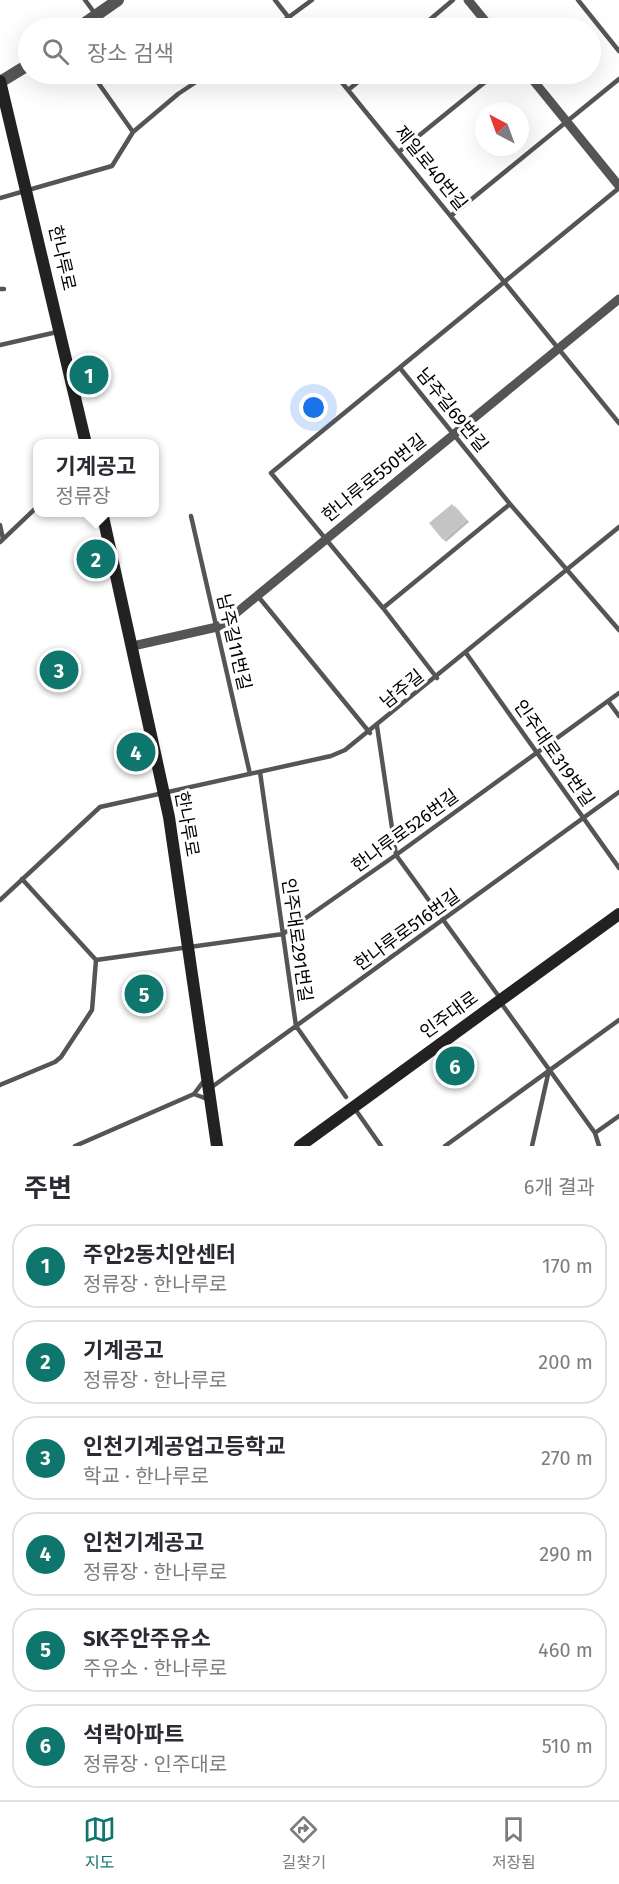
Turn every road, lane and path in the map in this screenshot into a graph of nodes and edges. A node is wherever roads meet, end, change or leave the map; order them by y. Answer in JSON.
{"nodes":[{"id":1,"x":85,"y":0,"type":"edge"},
{"id":2,"x":118,"y":0,"type":"edge"},
{"id":3,"x":275,"y":0,"type":"edge"},
{"id":4,"x":312,"y":0,"type":"edge"},
{"id":5,"x":453,"y":0,"type":"edge"},
{"id":6,"x":468,"y":0,"type":"edge"},
{"id":7,"x":580,"y":1,"type":"edge"},
{"id":8,"x":96,"y":15,"type":"junction"},
{"id":9,"x":92,"y":18,"type":"edge"},
{"id":10,"x":289,"y":18,"type":"joint"},
{"id":11,"x":432,"y":18,"type":"edge"},
{"id":12,"x":483,"y":18,"type":"edge"},
{"id":13,"x":593,"y":18,"type":"edge"},
{"id":14,"x":601,"y":28,"type":"edge"},
{"id":15,"x":619,"y":51,"type":"edge"},
{"id":16,"x":18,"y":71,"type":"edge"},
{"id":17,"x":619,"y":79,"type":"edge"},
{"id":18,"x":0,"y":81,"type":"edge"},
{"id":19,"x":99,"y":84,"type":"edge"},
{"id":20,"x":193,"y":84,"type":"edge"},
{"id":21,"x":343,"y":84,"type":"edge"},
{"id":22,"x":356,"y":84,"type":"edge"},
{"id":23,"x":482,"y":84,"type":"edge"},
{"id":24,"x":536,"y":84,"type":"edge"},
{"id":25,"x":348,"y":90,"type":"junction"},
{"id":26,"x":567,"y":122,"type":"junction"},
{"id":27,"x":133,"y":132,"type":"junction"},
{"id":28,"x":400,"y":151,"type":"junction"},
{"id":29,"x":619,"y":187,"type":"edge"},
{"id":30,"x":28,"y":192,"type":"junction"},
{"id":31,"x":0,"y":198,"type":"edge"},
{"id":32,"x":452,"y":215,"type":"junction"},
{"id":33,"x":505,"y":282,"type":"junction"},
{"id":34,"x":619,"y":299,"type":"edge"},
{"id":35,"x":60,"y":331,"type":"junction"},
{"id":36,"x":0,"y":345,"type":"edge"},
{"id":37,"x":559,"y":348,"type":"junction"},
{"id":38,"x":400,"y":368,"type":"junction"},
{"id":39,"x":618,"y":420,"type":"edge"},
{"id":40,"x":454,"y":434,"type":"junction"},
{"id":41,"x":85,"y":439,"type":"edge"},
{"id":42,"x":510,"y":504,"type":"junction"},
{"id":43,"x":33,"y":511,"type":"edge"},
{"id":44,"x":191,"y":516,"type":"dead end"},
{"id":45,"x":103,"y":517,"type":"edge"},
{"id":46,"x":0,"y":525,"type":"edge"},
{"id":47,"x":619,"y":527,"type":"edge"},
{"id":48,"x":326,"y":539,"type":"junction"},
{"id":49,"x":2,"y":540,"type":"edge"},
{"id":50,"x":566,"y":571,"type":"junction"},
{"id":51,"x":257,"y":595,"type":"junction"},
{"id":52,"x":383,"y":608,"type":"junction"},
{"id":53,"x":217,"y":627,"type":"junction"},
{"id":54,"x":619,"y":630,"type":"edge"},
{"id":55,"x":132,"y":646,"type":"junction"},
{"id":56,"x":466,"y":653,"type":"junction"},
{"id":57,"x":437,"y":678,"type":"junction"},
{"id":58,"x":619,"y":693,"type":"edge"},
{"id":59,"x":608,"y":701,"type":"junction"},
{"id":60,"x":619,"y":716,"type":"edge"},
{"id":61,"x":377,"y":726,"type":"junction"},
{"id":62,"x":370,"y":733,"type":"junction"},
{"id":63,"x":537,"y":753,"type":"junction"},
{"id":64,"x":260,"y":772,"type":"junction"},
{"id":65,"x":250,"y":774,"type":"junction"},
{"id":66,"x":619,"y":792,"type":"edge"},
{"id":67,"x":164,"y":793,"type":"junction"},
{"id":68,"x":583,"y":818,"type":"junction"},
{"id":69,"x":396,"y":855,"type":"junction"},
{"id":70,"x":619,"y":868,"type":"edge"},
{"id":71,"x":22,"y":879,"type":"junction"},
{"id":72,"x":0,"y":900,"type":"edge"},
{"id":73,"x":619,"y":914,"type":"edge"},
{"id":74,"x":443,"y":920,"type":"junction"},
{"id":75,"x":283,"y":934,"type":"junction"},
{"id":76,"x":188,"y":947,"type":"junction"},
{"id":77,"x":96,"y":960,"type":"junction"},
{"id":78,"x":500,"y":1000,"type":"junction"},
{"id":79,"x":619,"y":1020,"type":"edge"},
{"id":80,"x":296,"y":1026,"type":"junction"},
{"id":81,"x":549,"y":1070,"type":"junction"},
{"id":82,"x":207,"y":1074,"type":"junction"},
{"id":83,"x":0,"y":1085,"type":"edge"},
{"id":84,"x":209,"y":1089,"type":"junction"},
{"id":85,"x":194,"y":1094,"type":"junction"},
{"id":86,"x":352,"y":1105,"type":"junction"},
{"id":87,"x":212,"y":1107,"type":"junction"},
{"id":88,"x":619,"y":1116,"type":"edge"},
{"id":89,"x":595,"y":1133,"type":"junction"},
{"id":90,"x":75,"y":1146,"type":"edge"},
{"id":91,"x":218,"y":1146,"type":"edge"},
{"id":92,"x":300,"y":1146,"type":"edge"},
{"id":93,"x":381,"y":1146,"type":"edge"},
{"id":94,"x":445,"y":1146,"type":"edge"},
{"id":95,"x":532,"y":1146,"type":"edge"},
{"id":96,"x":599,"y":1146,"type":"edge"}],
"edges":[{"from":1,"to":8,"type":"lane"},
{"from":2,"to":8,"type":"street"},
{"from":3,"to":10,"type":"lane"},
{"from":4,"to":10,"type":"lane"},
{"from":5,"to":11,"type":"lane"},
{"from":6,"to":12,"type":"street"},
{"from":7,"to":13,"type":"lane"},
{"from":8,"to":9,"type":"street"},
{"from":14,"to":15,"type":"lane"},
{"from":16,"to":18,"type":"street"},
{"from":17,"to":26,"type":"lane"},
{"from":18,"to":30,"type":"main road","name":"한나루로"},
{"from":19,"to":27,"type":"lane"},
{"from":20,"to":27,"type":"lane"},
{"from":21,"to":25,"type":"lane","name":"제일로40번길"},
{"from":22,"to":25,"type":"lane"},
{"from":23,"to":28,"type":"lane"},
{"from":24,"to":26,"type":"street"},
{"from":25,"to":28,"type":"lane","name":"제일로40번길"},
{"from":26,"to":29,"type":"street"},
{"from":26,"to":32,"type":"lane"},
{"from":27,"to":30,"type":"lane"},
{"from":28,"to":32,"type":"lane","name":"제일로40번길"},
{"from":29,"to":33,"type":"lane"},
{"from":30,"to":31,"type":"lane"},
{"from":30,"to":35,"type":"main road","name":"한나루로"},
{"from":32,"to":33,"type":"lane","name":"제일로40번길"},
{"from":33,"to":37,"type":"lane","name":"제일로40번길"},
{"from":33,"to":38,"type":"lane"},
{"from":34,"to":37,"type":"street","name":"한나루로550번길"},
{"from":35,"to":36,"type":"lane"},
{"from":35,"to":41,"type":"main road","name":"한나루로"},
{"from":37,"to":39,"type":"lane","name":"제일로40번길"},
{"from":37,"to":40,"type":"street","name":"한나루로550번길"},
{"from":38,"to":40,"type":"lane","name":"남주길69번길"},
{"from":38,"to":48,"type":"lane","name":"남주길69번길"},
{"from":40,"to":42,"type":"lane","name":"남주길69번길"},
{"from":40,"to":48,"type":"street","name":"한나루로550번길"},
{"from":42,"to":50,"type":"lane","name":"남주길69번길"},
{"from":42,"to":52,"type":"lane"},
{"from":43,"to":49,"type":"lane"},
{"from":44,"to":53,"type":"lane","name":"남주길11번길"},
{"from":45,"to":55,"type":"main road","name":"한나루로"},
{"from":46,"to":49,"type":"lane"},
{"from":47,"to":50,"type":"lane","name":"남주길"},
{"from":48,"to":51,"type":"street","name":"한나루로550번길"},
{"from":48,"to":52,"type":"lane"},
{"from":50,"to":54,"type":"lane","name":"남주길69번길"},
{"from":50,"to":56,"type":"lane","name":"남주길"},
{"from":51,"to":53,"type":"street","name":"한나루로550번길"},
{"from":51,"to":62,"type":"lane"},
{"from":52,"to":57,"type":"lane"},
{"from":53,"to":55,"type":"street","name":"한나루로550번길"},
{"from":53,"to":65,"type":"lane","name":"남주길11번길"},
{"from":55,"to":67,"type":"main road","name":"한나루로"},
{"from":56,"to":57,"type":"lane","name":"남주길"},
{"from":56,"to":63,"type":"lane","name":"인주대로319번길"},
{"from":57,"to":61,"type":"lane","name":"남주길"},
{"from":58,"to":59,"type":"lane","name":"한나루로526번길"},
{"from":59,"to":60,"type":"lane"},
{"from":59,"to":63,"type":"lane","name":"한나루로526번길"},
{"from":61,"to":62,"type":"lane","name":"남주길"},
{"from":61,"to":69,"type":"lane"},
{"from":62,"to":64,"type":"lane","name":"남주길"},
{"from":63,"to":68,"type":"lane","name":"인주대로319번길"},
{"from":63,"to":69,"type":"lane","name":"한나루로526번길"},
{"from":64,"to":65,"type":"lane","name":"남주길"},
{"from":64,"to":75,"type":"lane","name":"인주대로291번길"},
{"from":65,"to":67,"type":"lane","name":"남주길"},
{"from":66,"to":68,"type":"lane","name":"한나루로516번길"},
{"from":67,"to":71,"type":"lane","name":"남주길"},
{"from":67,"to":76,"type":"main road","name":"한나루로"},
{"from":68,"to":70,"type":"lane","name":"인주대로319번길"},
{"from":68,"to":74,"type":"lane","name":"한나루로516번길"},
{"from":69,"to":74,"type":"lane"},
{"from":69,"to":75,"type":"lane","name":"한나루로526번길"},
{"from":71,"to":72,"type":"lane","name":"남주길"},
{"from":71,"to":77,"type":"lane"},
{"from":73,"to":78,"type":"main road","name":"인주대로"},
{"from":74,"to":78,"type":"lane"},
{"from":74,"to":80,"type":"lane","name":"한나루로516번길"},
{"from":75,"to":76,"type":"lane","name":"한나루로526번길"},
{"from":75,"to":80,"type":"lane","name":"인주대로291번길"},
{"from":76,"to":77,"type":"lane","name":"한나루로526번길"},
{"from":76,"to":82,"type":"main road","name":"한나루로"},
{"from":77,"to":83,"type":"lane"},
{"from":78,"to":81,"type":"lane"},
{"from":78,"to":86,"type":"main road","name":"인주대로"},
{"from":79,"to":81,"type":"lane"},
{"from":80,"to":84,"type":"lane","name":"한나루로516번길"},
{"from":80,"to":86,"type":"lane","name":"인주대로291번길"},
{"from":81,"to":89,"type":"lane"},
{"from":81,"to":94,"type":"lane"},
{"from":81,"to":95,"type":"lane"},
{"from":82,"to":84,"type":"main road","name":"한나루로"},
{"from":82,"to":85,"type":"lane"},
{"from":84,"to":87,"type":"main road","name":"한나루로"},
{"from":85,"to":87,"type":"lane"},
{"from":85,"to":90,"type":"lane"},
{"from":86,"to":92,"type":"main road","name":"인주대로"},
{"from":86,"to":93,"type":"lane","name":"인주대로291번길"},
{"from":87,"to":91,"type":"main road","name":"한나루로"},
{"from":88,"to":89,"type":"lane"},
{"from":89,"to":96,"type":"lane"}]}
